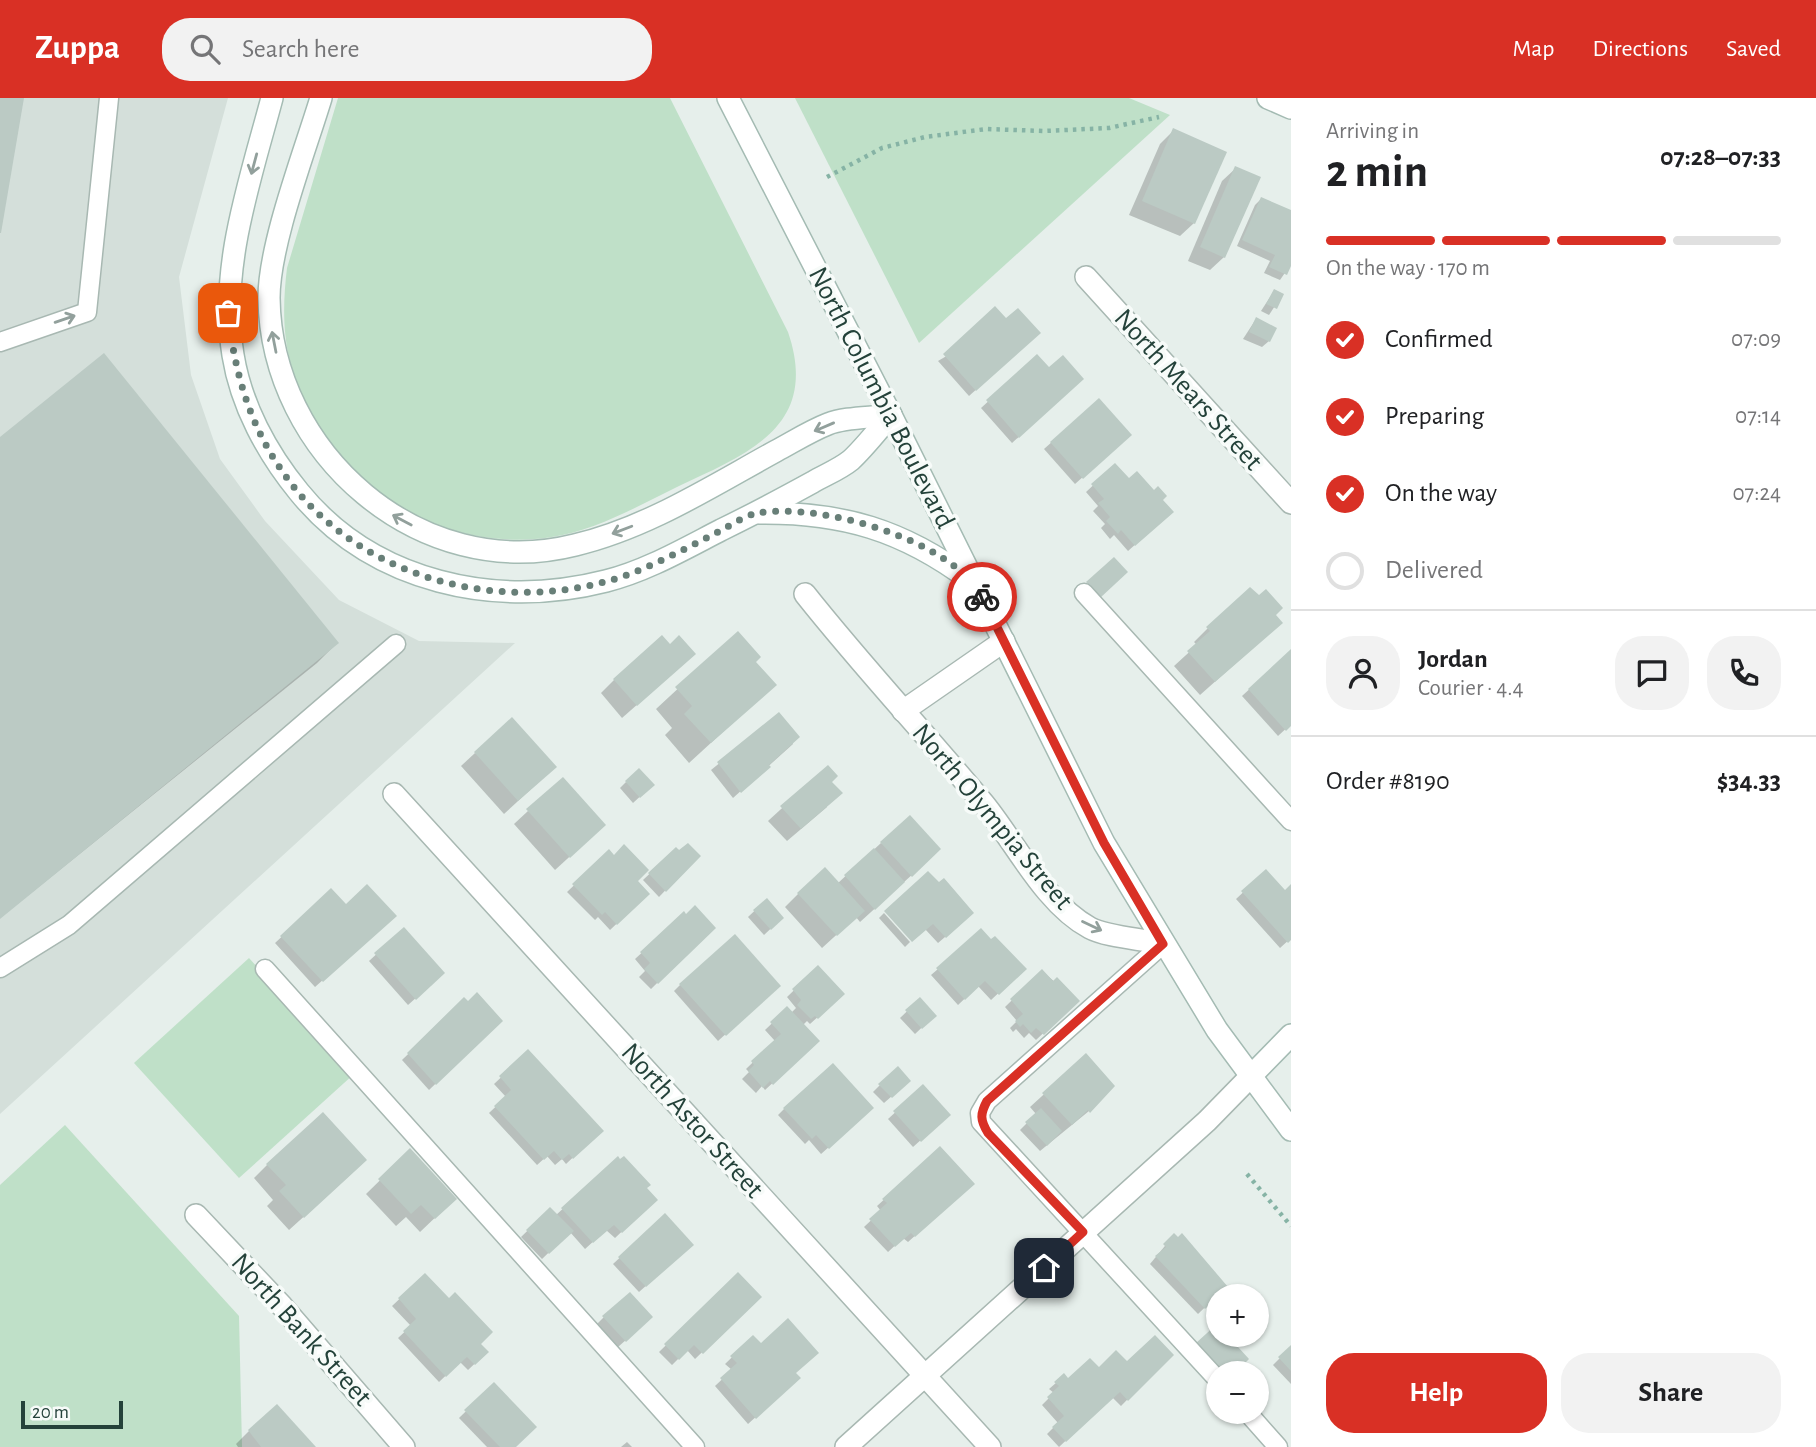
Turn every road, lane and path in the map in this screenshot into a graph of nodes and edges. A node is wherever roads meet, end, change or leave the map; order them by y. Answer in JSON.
{"nodes":[{"id":1,"x":109,"y":98,"type":"edge"},
{"id":2,"x":272,"y":98,"type":"edge"},
{"id":3,"x":321,"y":98,"type":"edge"},
{"id":4,"x":728,"y":98,"type":"edge"},
{"id":5,"x":1268,"y":98,"type":"edge"},
{"id":6,"x":1291,"y":108,"type":"edge"},
{"id":7,"x":1160,"y":117,"type":"dead end"},
{"id":8,"x":828,"y":177,"type":"dead end"},
{"id":9,"x":1086,"y":277,"type":"dead end"},
{"id":10,"x":0,"y":341,"type":"edge"},
{"id":11,"x":891,"y":415,"type":"junction"},
{"id":12,"x":1291,"y":503,"type":"edge"},
{"id":13,"x":757,"y":513,"type":"junction"},
{"id":14,"x":975,"y":583,"type":"junction"},
{"id":15,"x":1084,"y":593,"type":"dead end"},
{"id":16,"x":805,"y":594,"type":"dead end"},
{"id":17,"x":1004,"y":641,"type":"junction"},
{"id":18,"x":396,"y":644,"type":"dead end"},
{"id":19,"x":903,"y":711,"type":"junction"},
{"id":20,"x":394,"y":794,"type":"dead end"},
{"id":21,"x":1291,"y":821,"type":"edge"},
{"id":22,"x":1163,"y":944,"type":"junction"},
{"id":23,"x":0,"y":968,"type":"edge"},
{"id":24,"x":265,"y":969,"type":"dead end"},
{"id":25,"x":1291,"y":1035,"type":"edge"},
{"id":26,"x":1251,"y":1076,"type":"junction"},
{"id":27,"x":1291,"y":1130,"type":"edge"},
{"id":28,"x":1247,"y":1174,"type":"dead end"},
{"id":29,"x":196,"y":1215,"type":"dead end"},
{"id":30,"x":1291,"y":1226,"type":"edge"},
{"id":31,"x":1083,"y":1232,"type":"junction"},
{"id":32,"x":1206,"y":1367,"type":"edge"},
{"id":33,"x":924,"y":1377,"type":"junction"},
{"id":34,"x":1258,"y":1424,"type":"edge"},
{"id":35,"x":404,"y":1447,"type":"edge"},
{"id":36,"x":695,"y":1447,"type":"edge"},
{"id":37,"x":846,"y":1447,"type":"edge"},
{"id":38,"x":990,"y":1447,"type":"edge"},
{"id":39,"x":1278,"y":1447,"type":"edge"}],
"edges":[{"from":10,"to":1,"type":"lane","one_way":true},
{"from":2,"to":13,"type":"main road","one_way":true},
{"from":11,"to":3,"type":"main road","one_way":true},
{"from":4,"to":11,"type":"main road","name":"North Columbia Boulevard"},
{"from":5,"to":6,"type":"main road"},
{"from":7,"to":8,"type":"path"},
{"from":9,"to":12,"type":"main road","name":"North Mears Street"},
{"from":11,"to":13,"type":"main road"},
{"from":11,"to":14,"type":"main road","name":"North Columbia Boulevard"},
{"from":13,"to":14,"type":"main road"},
{"from":14,"to":17,"type":"main road","name":"North Columbia Boulevard"},
{"from":15,"to":21,"type":"lane"},
{"from":16,"to":19,"type":"main road","name":"North Olympia Street"},
{"from":17,"to":19,"type":"main road","name":"North Olympia Street"},
{"from":17,"to":22,"type":"main road","name":"North Columbia Boulevard"},
{"from":18,"to":23,"type":"lane"},
{"from":19,"to":22,"type":"main road","name":"North Olympia Street","one_way":true},
{"from":20,"to":33,"type":"main road","name":"North Astor Street"},
{"from":22,"to":26,"type":"main road","name":"North Columbia Boulevard"},
{"from":22,"to":31,"type":"lane"},
{"from":24,"to":36,"type":"lane"},
{"from":25,"to":26,"type":"main road"},
{"from":26,"to":27,"type":"main road","name":"North Columbia Boulevard"},
{"from":26,"to":31,"type":"main road"},
{"from":28,"to":30,"type":"path"},
{"from":29,"to":35,"type":"main road","name":"North Bank Street"},
{"from":31,"to":32,"type":"lane"},
{"from":31,"to":33,"type":"main road"},
{"from":33,"to":37,"type":"main road"},
{"from":33,"to":38,"type":"main road","name":"North Astor Street"},
{"from":34,"to":39,"type":"lane"}]}
